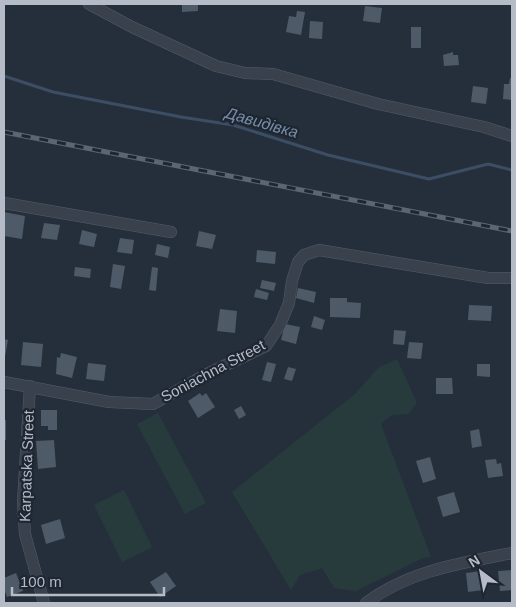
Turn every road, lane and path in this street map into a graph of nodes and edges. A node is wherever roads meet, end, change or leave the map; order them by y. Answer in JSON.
{"nodes":[{"id":1,"x":89,"y":4,"type":"edge"},
{"id":2,"x":512,"y":136,"type":"edge"},
{"id":3,"x":4,"y":203,"type":"edge"},
{"id":4,"x":171,"y":232,"type":"dead end"},
{"id":5,"x":512,"y":278,"type":"edge"},
{"id":6,"x":4,"y":382,"type":"edge"},
{"id":7,"x":30,"y":386,"type":"junction"},
{"id":8,"x":512,"y":552,"type":"edge"},
{"id":9,"x":44,"y":603,"type":"edge"},
{"id":10,"x":366,"y":603,"type":"edge"}],
"edges":[{"from":1,"to":2,"type":"street"},
{"from":3,"to":4,"type":"street"},
{"from":5,"to":7,"type":"street","name":"Soniachna Street"},
{"from":6,"to":7,"type":"street","name":"Soniachna Street"},
{"from":7,"to":9,"type":"street","name":"Karpatska Street"},
{"from":8,"to":10,"type":"street"}]}
